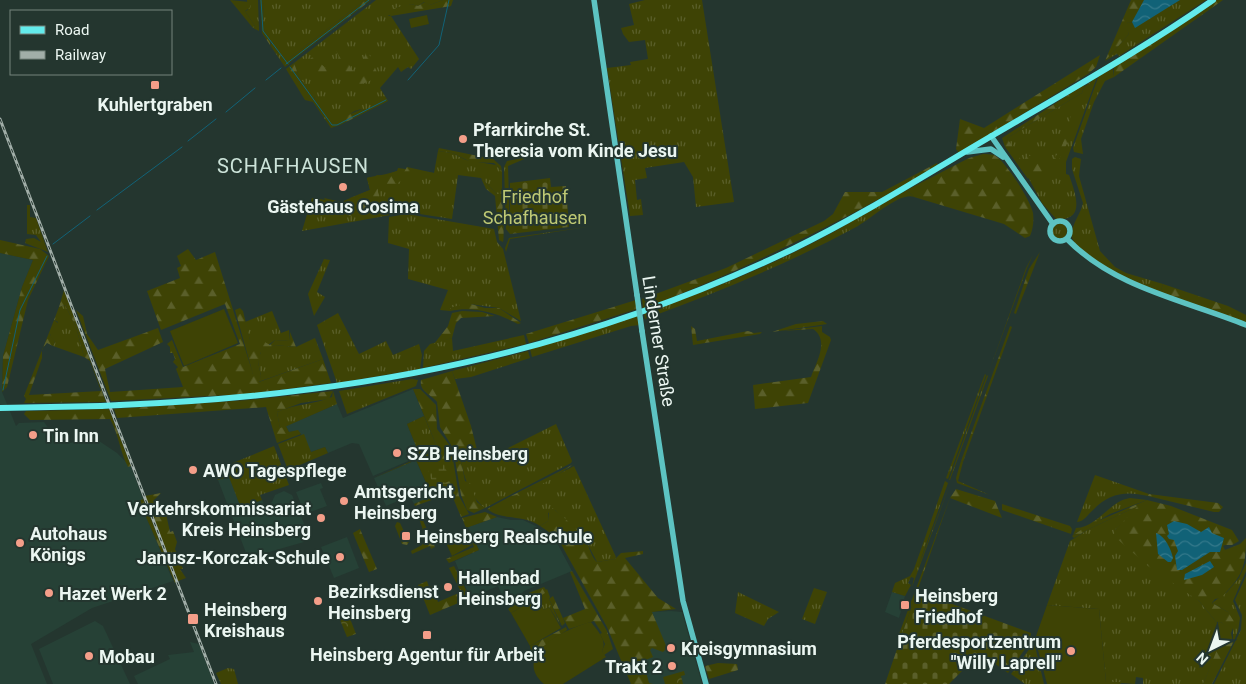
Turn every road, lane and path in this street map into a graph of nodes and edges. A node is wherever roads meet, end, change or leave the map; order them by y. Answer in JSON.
{"nodes":[{"id":1,"x":594,"y":0,"type":"edge"},
{"id":2,"x":1212,"y":0,"type":"edge"},
{"id":3,"x":991,"y":136,"type":"junction"},
{"id":4,"x":965,"y":152,"type":"junction"},
{"id":5,"x":1007,"y":159,"type":"junction"},
{"id":6,"x":1053,"y":224,"type":"junction"},
{"id":7,"x":1066,"y":239,"type":"junction"},
{"id":8,"x":1246,"y":325,"type":"edge"},
{"id":9,"x":0,"y":408,"type":"edge"},
{"id":10,"x":706,"y":684,"type":"edge"}],
"edges":[{"from":1,"to":10,"type":"main road","name":"Linderner Straße","bridge":true},
{"from":2,"to":3,"type":"main road"},
{"from":3,"to":4,"type":"main road"},
{"from":3,"to":5,"type":"main road"},
{"from":4,"to":5,"type":"main road"},
{"from":4,"to":9,"type":"main road","bridge":true},
{"from":5,"to":6,"type":"main road"},
{"from":6,"to":7,"type":"main road"},
{"from":6,"to":7,"type":"main road"},
{"from":7,"to":8,"type":"main road"}]}
